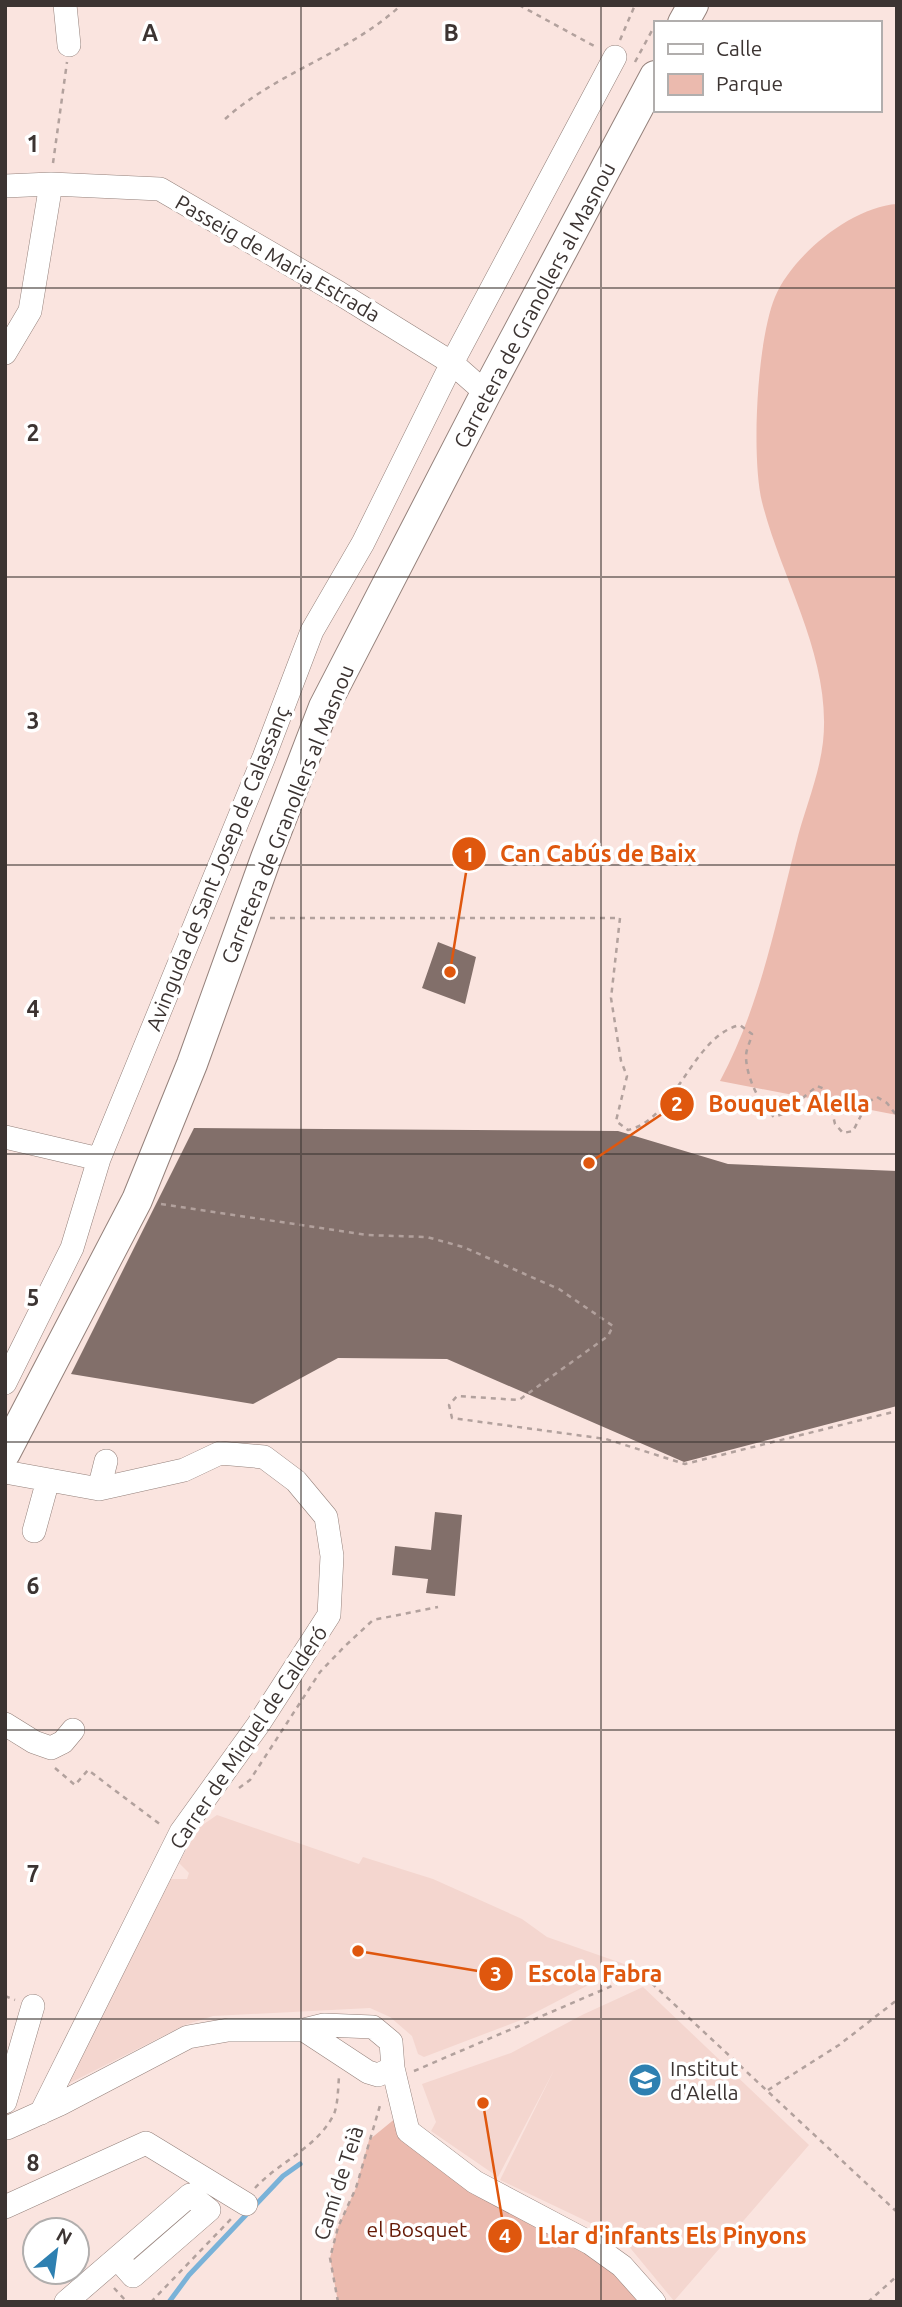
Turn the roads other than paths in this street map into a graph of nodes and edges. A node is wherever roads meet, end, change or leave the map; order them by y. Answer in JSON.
{"nodes":[{"id":1,"x":65,"y":5,"type":"edge"},
{"id":2,"x":692,"y":5,"type":"edge"},
{"id":3,"x":684,"y":21,"type":"edge"},
{"id":4,"x":69,"y":45,"type":"road end"},
{"id":5,"x":615,"y":57,"type":"road end"},
{"id":6,"x":654,"y":78,"type":"edge"},
{"id":7,"x":5,"y":186,"type":"edge"},
{"id":8,"x":50,"y":191,"type":"junction"},
{"id":9,"x":5,"y":201,"type":"edge"},
{"id":10,"x":5,"y":353,"type":"edge"},
{"id":11,"x":452,"y":363,"type":"junction"},
{"id":12,"x":486,"y":393,"type":"junction"},
{"id":13,"x":5,"y":1137,"type":"edge"},
{"id":14,"x":99,"y":1159,"type":"junction"},
{"id":15,"x":5,"y":1383,"type":"edge"},
{"id":16,"x":5,"y":1453,"type":"edge"},
{"id":17,"x":106,"y":1461,"type":"dead end"},
{"id":18,"x":5,"y":1472,"type":"edge"},
{"id":19,"x":48,"y":1480,"type":"junction"},
{"id":20,"x":99,"y":1489,"type":"junction"},
{"id":21,"x":34,"y":1531,"type":"dead end"},
{"id":22,"x":5,"y":1724,"type":"edge"},
{"id":23,"x":73,"y":1730,"type":"dead end"},
{"id":24,"x":33,"y":2006,"type":"dead end"},
{"id":25,"x":304,"y":2030,"type":"junction"},
{"id":26,"x":389,"y":2074,"type":"junction"},
{"id":27,"x":5,"y":2102,"type":"edge"},
{"id":28,"x":41,"y":2113,"type":"junction"},
{"id":29,"x":6,"y":2128,"type":"edge"},
{"id":30,"x":246,"y":2201,"type":"road end"},
{"id":31,"x":5,"y":2207,"type":"edge"},
{"id":32,"x":117,"y":2258,"type":"dead end"},
{"id":33,"x":66,"y":2302,"type":"edge"},
{"id":34,"x":654,"y":2302,"type":"edge"}],
"edges":[{"from":1,"to":4,"type":"street"},
{"from":2,"to":3,"type":"main road"},
{"from":5,"to":11,"type":"street","name":"Avinguda de Sant Josep de Calassanç"},
{"from":6,"to":12,"type":"main road","name":"Carretera de Granollers al Masnou"},
{"from":7,"to":8,"type":"street","name":"Passeig de Maria Estrada"},
{"from":8,"to":9,"type":"street"},
{"from":8,"to":10,"type":"street"},
{"from":8,"to":11,"type":"street","name":"Passeig de Maria Estrada"},
{"from":11,"to":12,"type":"street","name":"Passeig de Maria Estrada"},
{"from":11,"to":14,"type":"street","name":"Avinguda de Sant Josep de Calassanç"},
{"from":12,"to":16,"type":"main road","name":"Carretera de Granollers al Masnou"},
{"from":13,"to":14,"type":"street"},
{"from":14,"to":15,"type":"street","name":"Avinguda de Sant Josep de Calassanç"},
{"from":17,"to":20,"type":"street"},
{"from":18,"to":19,"type":"street","name":"Carrer de Miquel de Calderó"},
{"from":19,"to":20,"type":"street","name":"Carrer de Miquel de Calderó"},
{"from":19,"to":21,"type":"street"},
{"from":20,"to":28,"type":"street","name":"Carrer de Miquel de Calderó"},
{"from":22,"to":23,"type":"street"},
{"from":24,"to":27,"type":"street"},
{"from":25,"to":26,"type":"street"},
{"from":25,"to":26,"type":"street"},
{"from":25,"to":28,"type":"street"},
{"from":26,"to":34,"type":"street"},
{"from":28,"to":29,"type":"street"},
{"from":30,"to":31,"type":"street"},
{"from":32,"to":33,"type":"street"}]}
